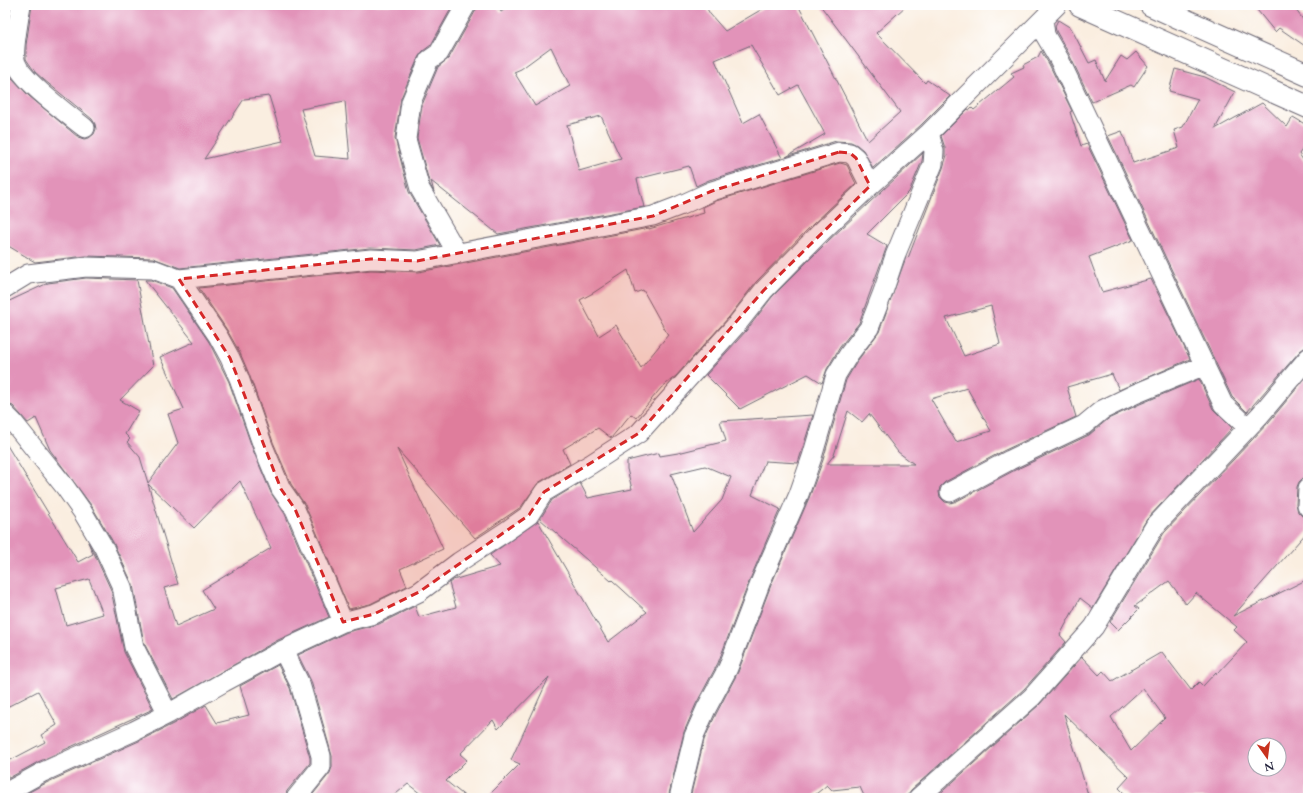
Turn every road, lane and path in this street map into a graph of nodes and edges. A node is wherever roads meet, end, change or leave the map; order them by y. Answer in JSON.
{"nodes":[{"id":1,"x":21,"y":5,"type":"edge"},
{"id":2,"x":466,"y":5,"type":"edge"},
{"id":3,"x":1057,"y":5,"type":"edge"},
{"id":4,"x":1080,"y":5,"type":"edge"},
{"id":5,"x":1151,"y":5,"type":"edge"},
{"id":6,"x":1043,"y":19,"type":"junction"},
{"id":7,"x":1308,"y":75,"type":"edge"},
{"id":8,"x":1308,"y":107,"type":"edge"},
{"id":9,"x":85,"y":128,"type":"dead end"},
{"id":10,"x":929,"y":133,"type":"junction"},
{"id":11,"x":870,"y":186,"type":"junction"},
{"id":12,"x":457,"y":253,"type":"junction"},
{"id":13,"x":179,"y":279,"type":"junction"},
{"id":14,"x":5,"y":288,"type":"edge"},
{"id":15,"x":1308,"y":358,"type":"edge"},
{"id":16,"x":1205,"y":365,"type":"junction"},
{"id":17,"x":5,"y":414,"type":"edge"},
{"id":18,"x":1247,"y":427,"type":"junction"},
{"id":19,"x":1308,"y":488,"type":"edge"},
{"id":20,"x":950,"y":492,"type":"dead end"},
{"id":21,"x":1308,"y":507,"type":"edge"},
{"id":22,"x":343,"y":622,"type":"junction"},
{"id":23,"x":283,"y":650,"type":"junction"},
{"id":24,"x":168,"y":714,"type":"junction"},
{"id":25,"x":5,"y":793,"type":"edge"},
{"id":26,"x":681,"y":796,"type":"edge"},
{"id":27,"x":296,"y":798,"type":"edge"},
{"id":28,"x":918,"y":798,"type":"edge"}],
"edges":[{"from":1,"to":9,"type":"street"},
{"from":2,"to":12,"type":"street"},
{"from":3,"to":6,"type":"street"},
{"from":4,"to":8,"type":"street"},
{"from":5,"to":7,"type":"street"},
{"from":6,"to":10,"type":"street"},
{"from":6,"to":16,"type":"street"},
{"from":10,"to":11,"type":"street"},
{"from":10,"to":26,"type":"street"},
{"from":11,"to":12,"type":"street"},
{"from":11,"to":22,"type":"street"},
{"from":12,"to":13,"type":"street"},
{"from":13,"to":14,"type":"street"},
{"from":13,"to":22,"type":"street"},
{"from":15,"to":18,"type":"street"},
{"from":16,"to":18,"type":"street"},
{"from":16,"to":20,"type":"street"},
{"from":17,"to":24,"type":"street"},
{"from":18,"to":28,"type":"street"},
{"from":19,"to":21,"type":"street"},
{"from":22,"to":23,"type":"street"},
{"from":23,"to":24,"type":"street"},
{"from":23,"to":27,"type":"street"},
{"from":24,"to":25,"type":"street"}]}
